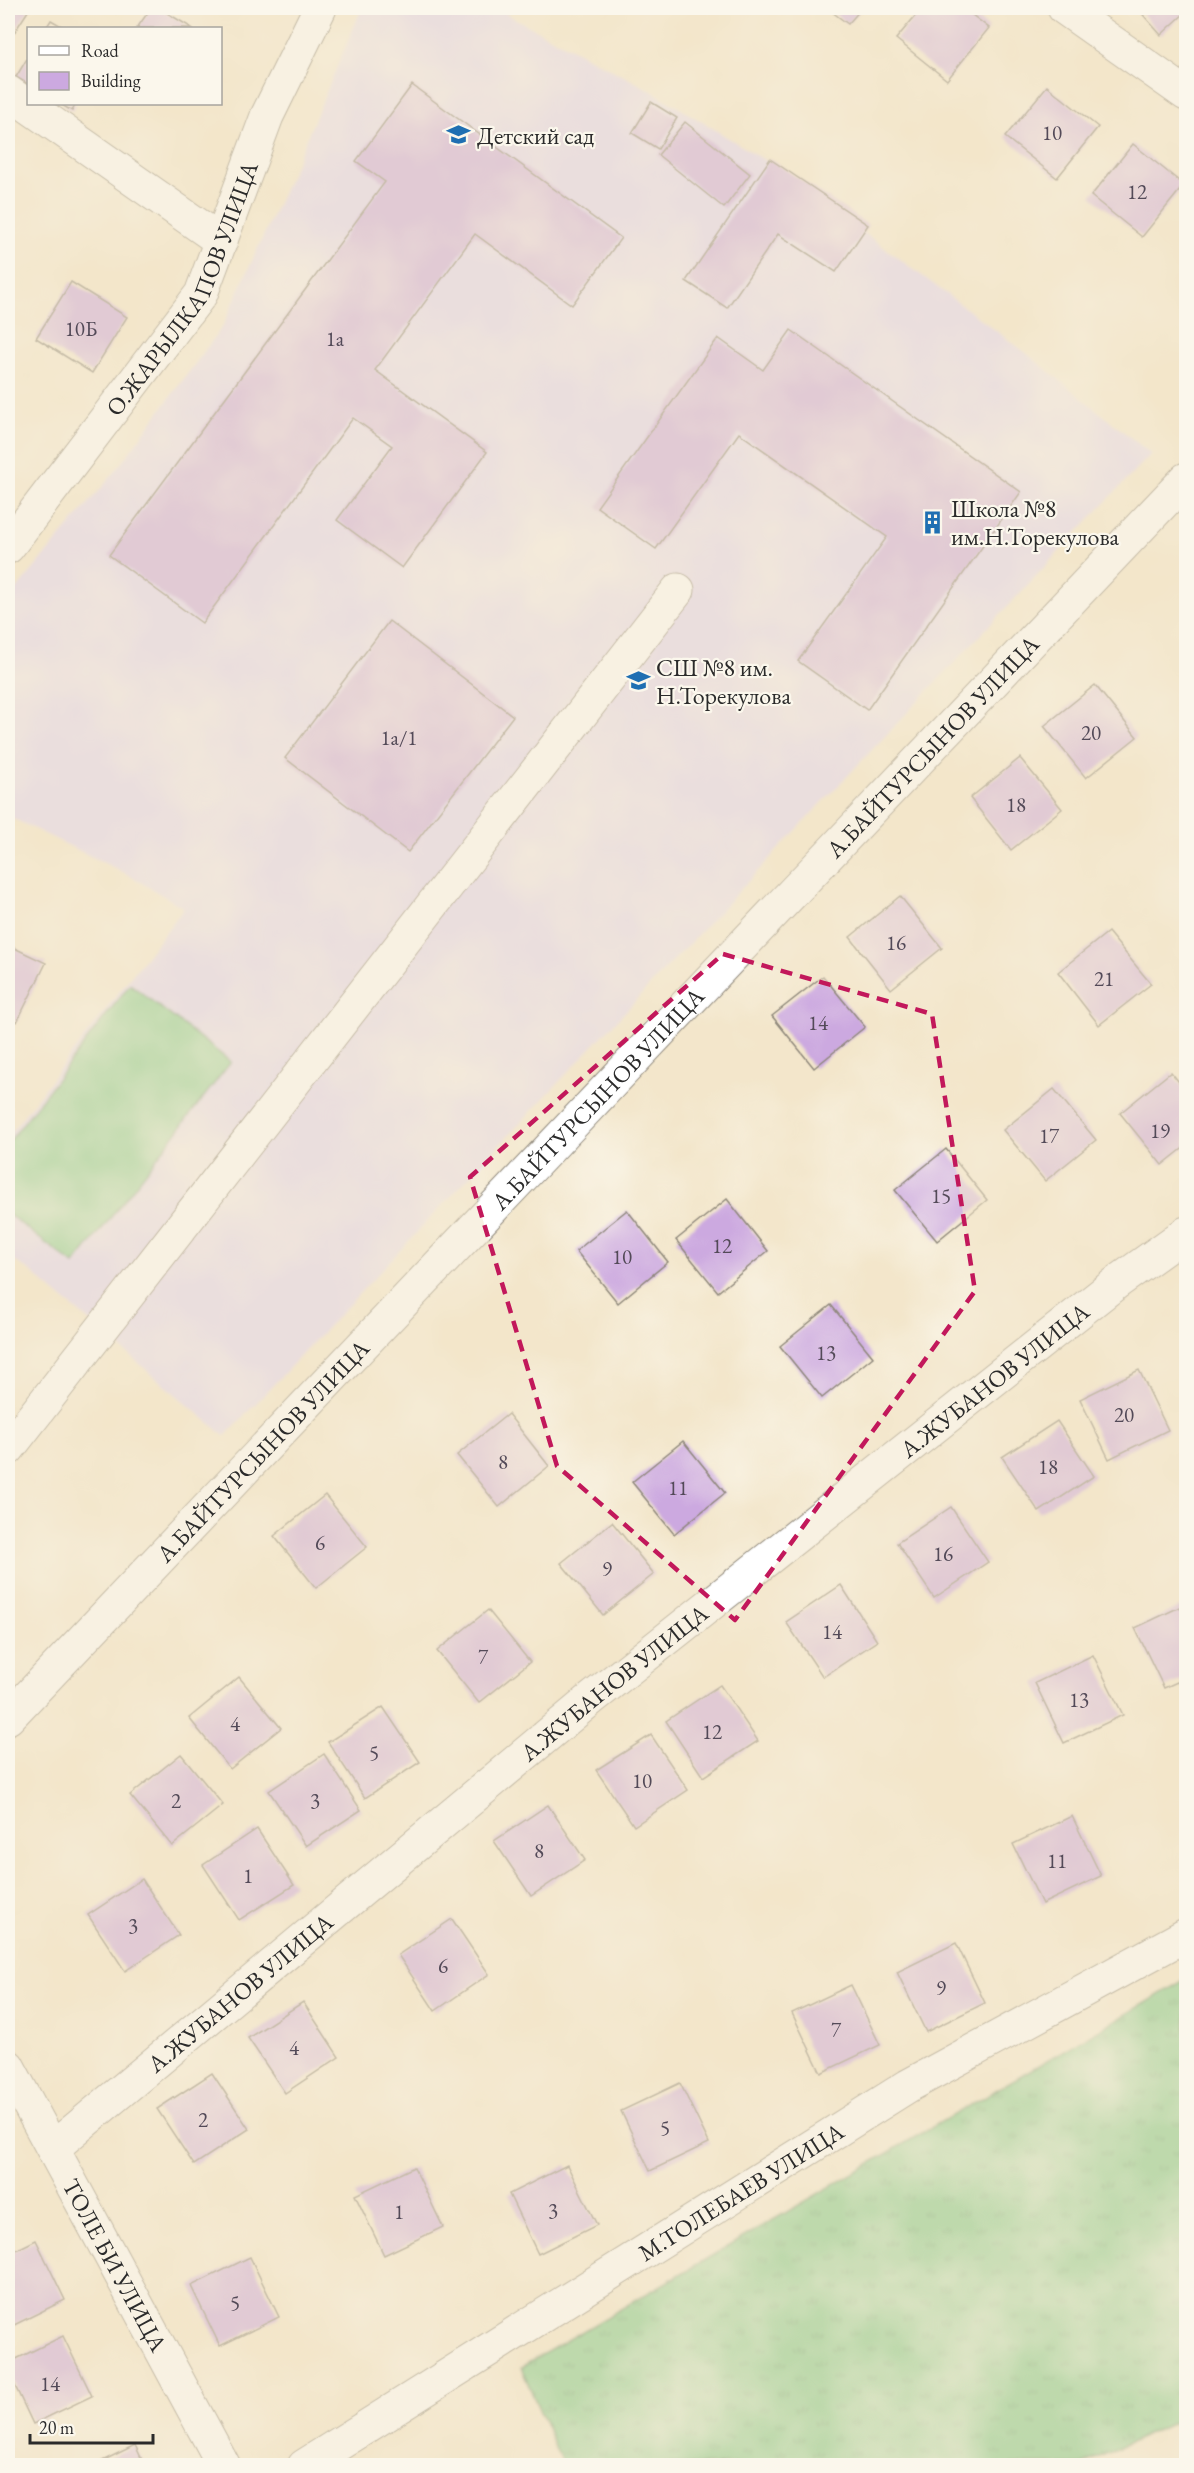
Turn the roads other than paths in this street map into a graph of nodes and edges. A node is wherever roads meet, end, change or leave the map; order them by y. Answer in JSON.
{"nodes":[{"id":1,"x":320,"y":8,"type":"edge"},
{"id":2,"x":1064,"y":8,"type":"edge"},
{"id":3,"x":8,"y":92,"type":"edge"},
{"id":4,"x":1186,"y":94,"type":"edge"},
{"id":5,"x":220,"y":241,"type":"junction"},
{"id":6,"x":1186,"y":479,"type":"edge"},
{"id":7,"x":8,"y":547,"type":"edge"},
{"id":8,"x":678,"y":590,"type":"dead end"},
{"id":9,"x":1186,"y":1233,"type":"edge"},
{"id":10,"x":8,"y":1449,"type":"edge"},
{"id":11,"x":8,"y":1718,"type":"edge"},
{"id":12,"x":1186,"y":1935,"type":"edge"},
{"id":13,"x":8,"y":2066,"type":"edge"},
{"id":14,"x":53,"y":2148,"type":"junction"},
{"id":15,"x":224,"y":2466,"type":"edge"},
{"id":16,"x":304,"y":2466,"type":"edge"}],
"edges":[{"from":1,"to":5,"type":"street","name":"О.ЖАРЫЛКАПОВ УЛИЦА"},
{"from":2,"to":4,"type":"street"},
{"from":3,"to":5,"type":"street"},
{"from":5,"to":7,"type":"street","name":"О.ЖАРЫЛКАПОВ УЛИЦА"},
{"from":6,"to":11,"type":"street","name":"А.БАЙТУРСЫНОВ УЛИЦА"},
{"from":8,"to":10,"type":"street"},
{"from":9,"to":14,"type":"street","name":"А.ЖУБАНОВ УЛИЦА"},
{"from":12,"to":16,"type":"street","name":"М.ТОЛЕБАЕВ УЛИЦА"},
{"from":13,"to":14,"type":"street","name":"ТОЛЕ БИ УЛИЦА"},
{"from":14,"to":15,"type":"street","name":"ТОЛЕ БИ УЛИЦА"}]}
